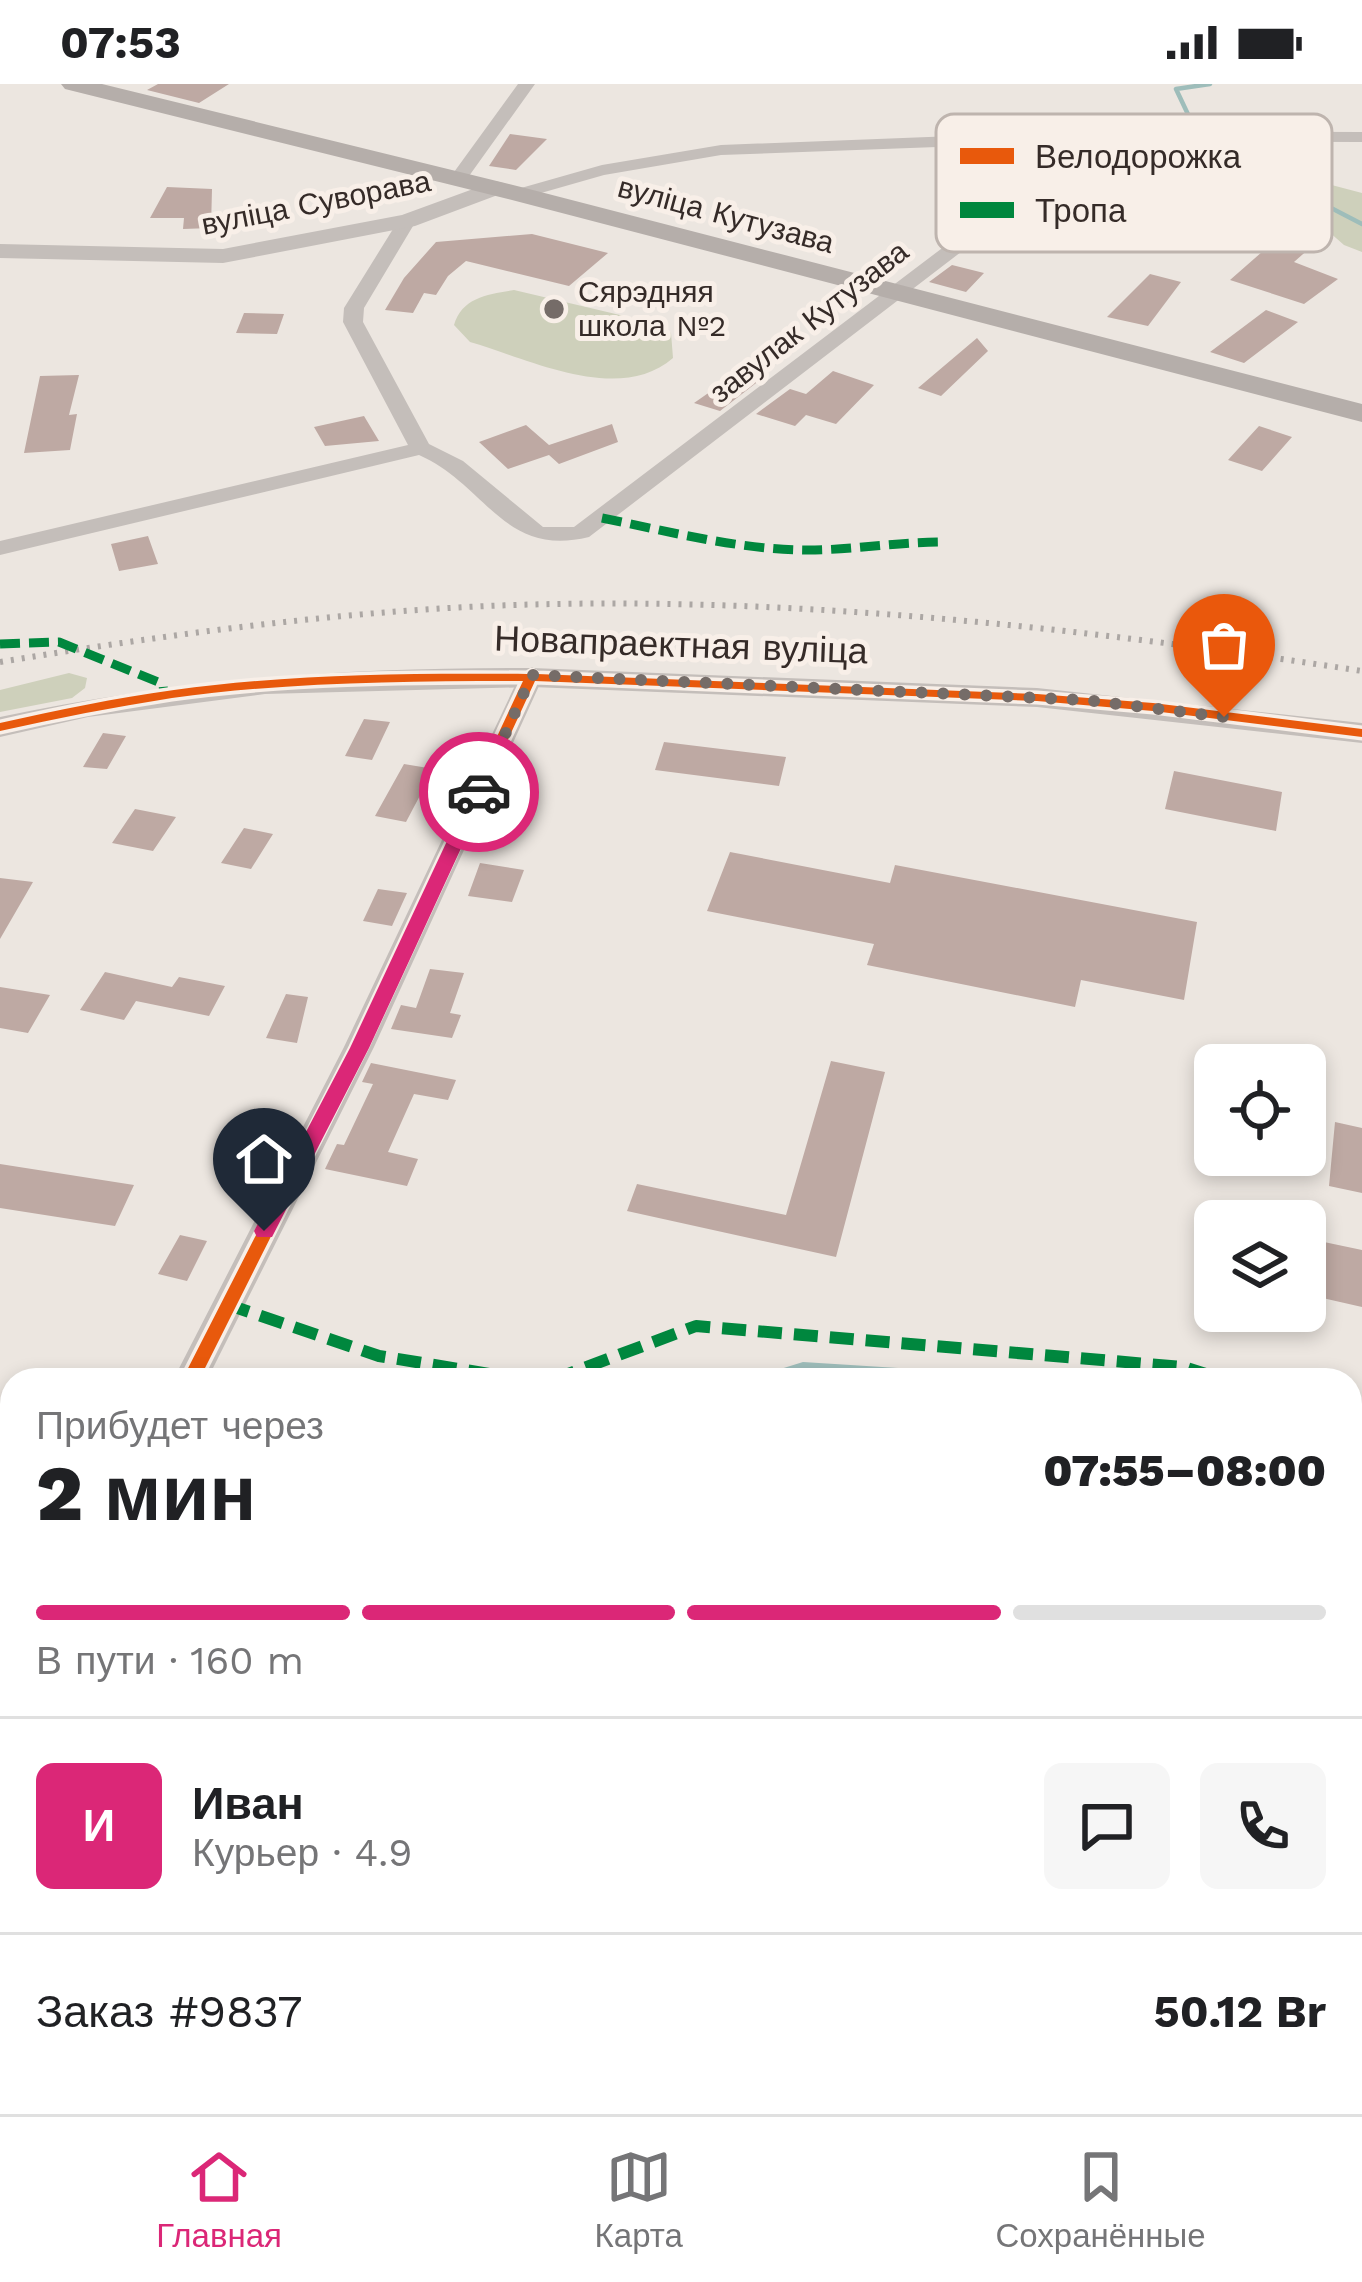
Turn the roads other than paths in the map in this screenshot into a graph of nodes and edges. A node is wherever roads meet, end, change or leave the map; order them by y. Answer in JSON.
{"nodes":[{"id":1,"x":73,"y":84,"type":"edge"},
{"id":2,"x":527,"y":84,"type":"edge"},
{"id":3,"x":1332,"y":137,"type":"edge"},
{"id":4,"x":1362,"y":137,"type":"edge"},
{"id":5,"x":936,"y":141,"type":"edge"},
{"id":6,"x":458,"y":179,"type":"junction"},
{"id":7,"x":508,"y":191,"type":"junction"},
{"id":8,"x":407,"y":221,"type":"junction"},
{"id":9,"x":0,"y":251,"type":"edge"},
{"id":10,"x":947,"y":252,"type":"edge"},
{"id":11,"x":892,"y":293,"type":"junction"},
{"id":12,"x":1362,"y":412,"type":"edge"},
{"id":13,"x":421,"y":448,"type":"junction"},
{"id":14,"x":0,"y":548,"type":"edge"},
{"id":15,"x":532,"y":675,"type":"junction"},
{"id":16,"x":0,"y":727,"type":"edge"},
{"id":17,"x":1362,"y":733,"type":"edge"},
{"id":18,"x":196,"y":1368,"type":"edge"}],
"edges":[{"from":1,"to":6,"type":"main road","name":"вуліца Кутузава"},
{"from":2,"to":6,"type":"street"},
{"from":3,"to":4,"type":"street","name":"вуліца Суворава"},
{"from":5,"to":7,"type":"street","name":"вуліца Суворава"},
{"from":6,"to":7,"type":"main road","name":"вуліца Кутузава"},
{"from":7,"to":8,"type":"street","name":"вуліца Суворава"},
{"from":7,"to":11,"type":"main road","name":"вуліца Кутузава"},
{"from":8,"to":9,"type":"street","name":"вуліца Суворава"},
{"from":8,"to":13,"type":"street"},
{"from":10,"to":11,"type":"street","name":"завулак Кутузава"},
{"from":11,"to":12,"type":"main road","name":"вуліца Кутузава"},
{"from":11,"to":13,"type":"street","name":"завулак Кутузава"},
{"from":13,"to":14,"type":"street"},
{"from":15,"to":16,"type":"street","name":"Новапраектная вуліца"},
{"from":15,"to":17,"type":"street","name":"Новапраектная вуліца"},
{"from":15,"to":18,"type":"street"}]}
